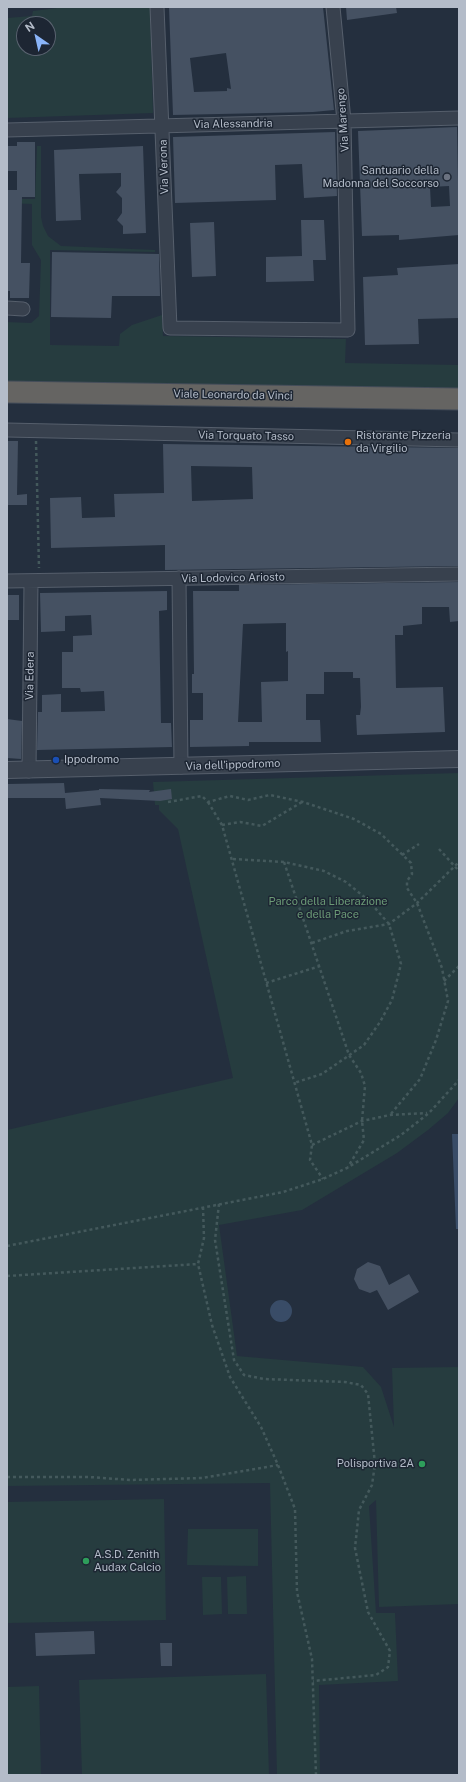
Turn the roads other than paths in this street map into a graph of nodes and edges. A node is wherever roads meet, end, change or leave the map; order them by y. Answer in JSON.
{"nodes":[{"id":1,"x":157,"y":7,"type":"edge"},
{"id":2,"x":333,"y":7,"type":"edge"},
{"id":3,"x":459,"y":118,"type":"edge"},
{"id":4,"x":344,"y":121,"type":"junction"},
{"id":5,"x":162,"y":126,"type":"junction"},
{"id":6,"x":7,"y":130,"type":"edge"},
{"id":7,"x":7,"y":308,"type":"edge"},
{"id":8,"x":23,"y":309,"type":"dead end"},
{"id":9,"x":170,"y":328,"type":"joint"},
{"id":10,"x":7,"y":392,"type":"edge"},
{"id":11,"x":459,"y":399,"type":"edge"},
{"id":12,"x":7,"y":430,"type":"edge"},
{"id":13,"x":459,"y":440,"type":"edge"},
{"id":14,"x":459,"y":574,"type":"edge"},
{"id":15,"x":35,"y":577,"type":"junction"},
{"id":16,"x":179,"y":578,"type":"junction"},
{"id":17,"x":7,"y":581,"type":"edge"},
{"id":18,"x":459,"y":759,"type":"edge"},
{"id":19,"x":181,"y":767,"type":"junction"},
{"id":20,"x":7,"y":770,"type":"edge"},
{"id":21,"x":29,"y":771,"type":"junction"}],
"edges":[{"from":1,"to":5,"type":"street","name":"Via Verona"},
{"from":2,"to":4,"type":"street","name":"Via Marengo"},
{"from":3,"to":4,"type":"street","name":"Via Alessandria"},
{"from":4,"to":5,"type":"street","name":"Via Alessandria"},
{"from":4,"to":9,"type":"street","name":"Via Marengo"},
{"from":5,"to":6,"type":"street","name":"Via Alessandria"},
{"from":5,"to":9,"type":"street","name":"Via Verona"},
{"from":7,"to":8,"type":"street"},
{"from":10,"to":11,"type":"highway","name":"Viale Leonardo da Vinci"},
{"from":12,"to":13,"type":"street","name":"Via Torquato Tasso"},
{"from":14,"to":16,"type":"street","name":"Via Lodovico Ariosto"},
{"from":15,"to":16,"type":"street","name":"Via Lodovico Ariosto"},
{"from":15,"to":17,"type":"street","name":"Via Lodovico Ariosto"},
{"from":15,"to":21,"type":"street","name":"Via Edera"},
{"from":16,"to":19,"type":"street"},
{"from":18,"to":19,"type":"street","name":"Via dell'ippodromo"},
{"from":19,"to":21,"type":"street","name":"Via dell'ippodromo"},
{"from":20,"to":21,"type":"street","name":"Via dell'ippodromo"}]}
